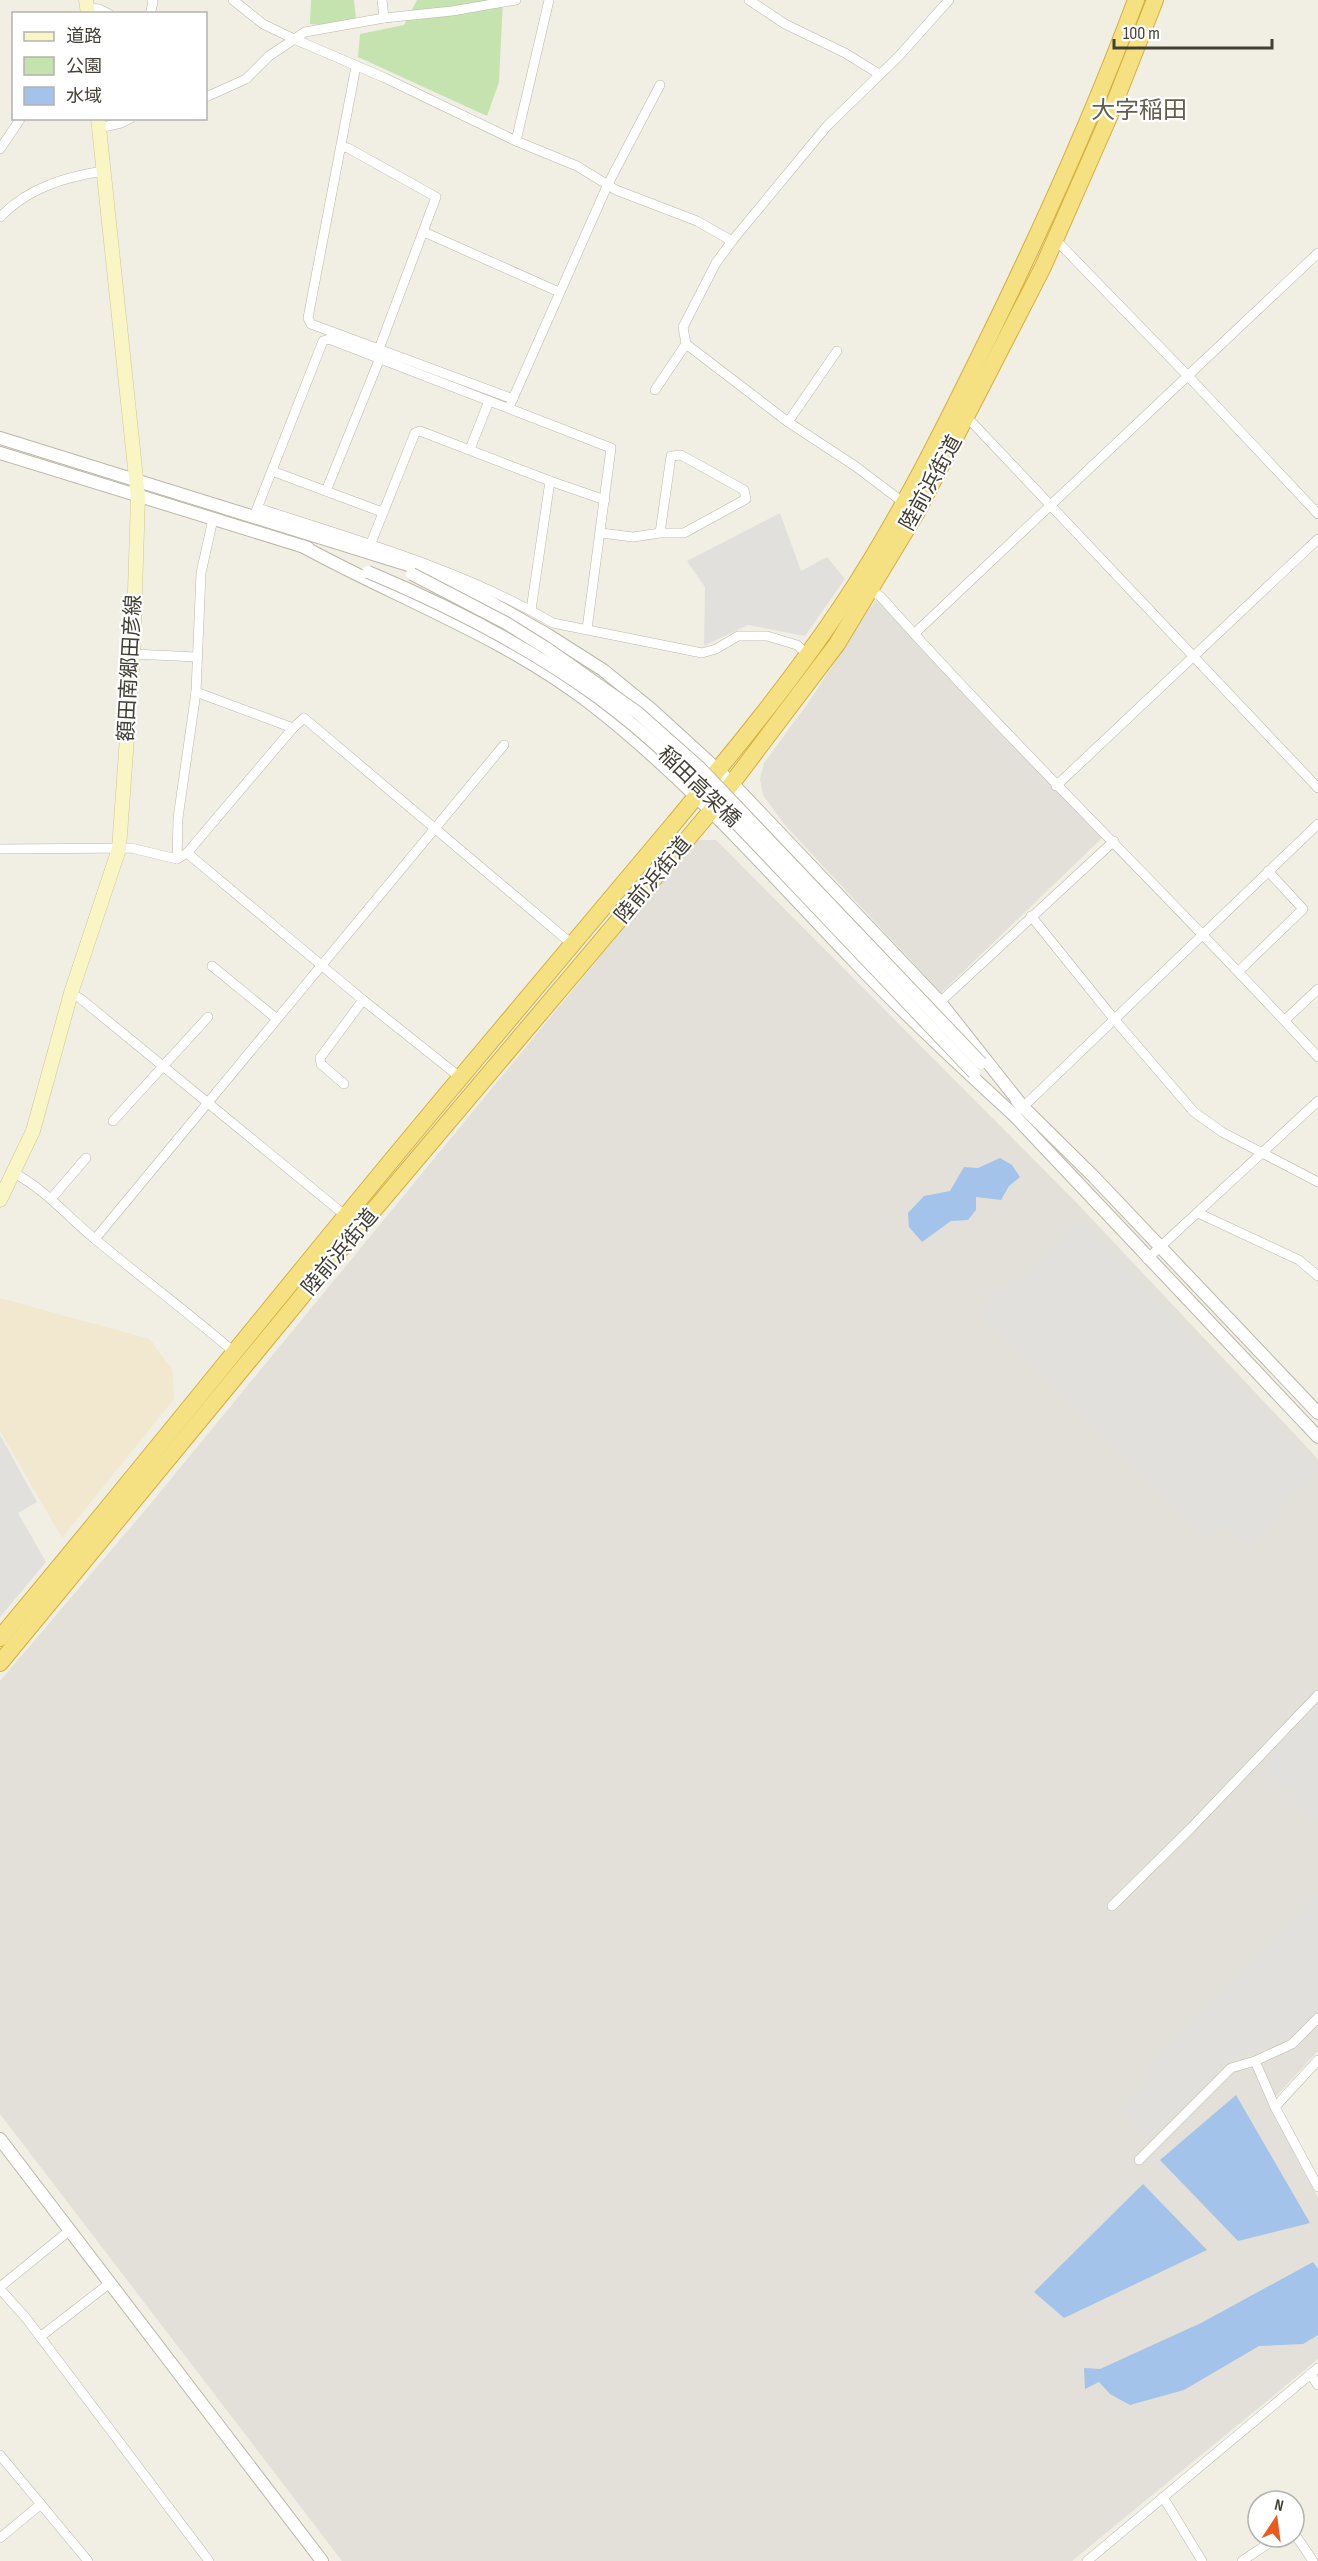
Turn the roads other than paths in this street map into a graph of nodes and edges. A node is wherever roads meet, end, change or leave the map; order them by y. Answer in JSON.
{"nodes":[{"id":1,"x":233,"y":0,"type":"edge"},
{"id":2,"x":382,"y":0,"type":"edge"},
{"id":3,"x":516,"y":0,"type":"edge"},
{"id":4,"x":549,"y":0,"type":"edge"},
{"id":5,"x":749,"y":0,"type":"edge"},
{"id":6,"x":949,"y":0,"type":"edge"},
{"id":7,"x":1135,"y":0,"type":"edge"},
{"id":8,"x":1155,"y":0,"type":"edge"},
{"id":9,"x":87,"y":7,"type":"edge"},
{"id":10,"x":105,"y":12,"type":"edge"},
{"id":11,"x":384,"y":18,"type":"junction"},
{"id":12,"x":294,"y":39,"type":"junction"},
{"id":13,"x":356,"y":66,"type":"junction"},
{"id":14,"x":879,"y":74,"type":"junction"},
{"id":15,"x":660,"y":85,"type":"dead end"},
{"id":16,"x":207,"y":97,"type":"edge"},
{"id":17,"x":20,"y":120,"type":"edge"},
{"id":18,"x":127,"y":120,"type":"edge"},
{"id":19,"x":99,"y":123,"type":"edge"},
{"id":20,"x":516,"y":141,"type":"junction"},
{"id":21,"x":341,"y":147,"type":"junction"},
{"id":22,"x":0,"y":149,"type":"edge"},
{"id":23,"x":103,"y":171,"type":"junction"},
{"id":24,"x":608,"y":184,"type":"junction"},
{"id":25,"x":0,"y":217,"type":"edge"},
{"id":26,"x":424,"y":232,"type":"junction"},
{"id":27,"x":1048,"y":236,"type":"junction"},
{"id":28,"x":732,"y":241,"type":"junction"},
{"id":29,"x":1318,"y":253,"type":"edge"},
{"id":30,"x":559,"y":292,"type":"junction"},
{"id":31,"x":686,"y":344,"type":"junction"},
{"id":32,"x":837,"y":351,"type":"dead end"},
{"id":33,"x":379,"y":354,"type":"junction"},
{"id":34,"x":1188,"y":376,"type":"junction"},
{"id":35,"x":655,"y":390,"type":"dead end"},
{"id":36,"x":489,"y":401,"type":"junction"},
{"id":37,"x":511,"y":404,"type":"junction"},
{"id":38,"x":961,"y":411,"type":"junction"},
{"id":39,"x":788,"y":422,"type":"junction"},
{"id":40,"x":0,"y":438,"type":"edge"},
{"id":41,"x":470,"y":449,"type":"junction"},
{"id":42,"x":0,"y":453,"type":"edge"},
{"id":43,"x":272,"y":471,"type":"junction"},
{"id":44,"x":135,"y":479,"type":"junction"},
{"id":45,"x":550,"y":481,"type":"junction"},
{"id":46,"x":326,"y":491,"type":"junction"},
{"id":47,"x":138,"y":496,"type":"junction"},
{"id":48,"x":605,"y":500,"type":"junction"},
{"id":49,"x":904,"y":503,"type":"junction"},
{"id":50,"x":1051,"y":505,"type":"junction"},
{"id":51,"x":256,"y":512,"type":"junction"},
{"id":52,"x":382,"y":512,"type":"junction"},
{"id":53,"x":1318,"y":514,"type":"edge"},
{"id":54,"x":213,"y":519,"type":"junction"},
{"id":55,"x":601,"y":533,"type":"junction"},
{"id":56,"x":660,"y":533,"type":"junction"},
{"id":57,"x":1318,"y":539,"type":"edge"},
{"id":58,"x":302,"y":546,"type":"junction"},
{"id":59,"x":369,"y":549,"type":"junction"},
{"id":60,"x":864,"y":586,"type":"junction"},
{"id":61,"x":531,"y":610,"type":"junction"},
{"id":62,"x":587,"y":629,"type":"junction"},
{"id":63,"x":914,"y":634,"type":"junction"},
{"id":64,"x":133,"y":654,"type":"junction"},
{"id":65,"x":808,"y":655,"type":"junction"},
{"id":66,"x":1192,"y":656,"type":"junction"},
{"id":67,"x":197,"y":657,"type":"junction"},
{"id":68,"x":196,"y":692,"type":"junction"},
{"id":69,"x":293,"y":728,"type":"junction"},
{"id":70,"x":504,"y":745,"type":"dead end"},
{"id":71,"x":718,"y":770,"type":"junction"},
{"id":72,"x":733,"y":784,"type":"junction"},
{"id":73,"x":1056,"y":786,"type":"junction"},
{"id":74,"x":1318,"y":788,"type":"edge"},
{"id":75,"x":696,"y":796,"type":"junction"},
{"id":76,"x":711,"y":811,"type":"junction"},
{"id":77,"x":1318,"y":824,"type":"edge"},
{"id":78,"x":435,"y":829,"type":"junction"},
{"id":79,"x":1114,"y":841,"type":"junction"},
{"id":80,"x":0,"y":849,"type":"edge"},
{"id":81,"x":119,"y":849,"type":"junction"},
{"id":82,"x":188,"y":853,"type":"junction"},
{"id":83,"x":177,"y":859,"type":"junction"},
{"id":84,"x":1268,"y":871,"type":"junction"},
{"id":85,"x":1031,"y":916,"type":"junction"},
{"id":86,"x":1201,"y":933,"type":"junction"},
{"id":87,"x":573,"y":945,"type":"junction"},
{"id":88,"x":322,"y":965,"type":"junction"},
{"id":89,"x":212,"y":966,"type":"dead end"},
{"id":90,"x":1239,"y":971,"type":"junction"},
{"id":91,"x":1318,"y":989,"type":"edge"},
{"id":92,"x":71,"y":993,"type":"junction"},
{"id":93,"x":363,"y":1000,"type":"junction"},
{"id":94,"x":940,"y":1002,"type":"junction"},
{"id":95,"x":208,"y":1017,"type":"dead end"},
{"id":96,"x":278,"y":1019,"type":"junction"},
{"id":97,"x":1114,"y":1019,"type":"junction"},
{"id":98,"x":1285,"y":1020,"type":"junction"},
{"id":99,"x":1318,"y":1057,"type":"edge"},
{"id":100,"x":163,"y":1063,"type":"junction"},
{"id":101,"x":977,"y":1068,"type":"junction"},
{"id":102,"x":460,"y":1078,"type":"junction"},
{"id":103,"x":344,"y":1084,"type":"dead end"},
{"id":104,"x":1318,"y":1101,"type":"edge"},
{"id":105,"x":209,"y":1102,"type":"junction"},
{"id":106,"x":1019,"y":1112,"type":"junction"},
{"id":107,"x":113,"y":1120,"type":"dead end"},
{"id":108,"x":1261,"y":1153,"type":"junction"},
{"id":109,"x":86,"y":1158,"type":"dead end"},
{"id":110,"x":14,"y":1173,"type":"junction"},
{"id":111,"x":1318,"y":1182,"type":"edge"},
{"id":112,"x":51,"y":1198,"type":"junction"},
{"id":113,"x":0,"y":1200,"type":"edge"},
{"id":114,"x":1198,"y":1213,"type":"junction"},
{"id":115,"x":346,"y":1216,"type":"junction"},
{"id":116,"x":95,"y":1239,"type":"junction"},
{"id":117,"x":1160,"y":1248,"type":"junction"},
{"id":118,"x":1147,"y":1259,"type":"junction"},
{"id":119,"x":1318,"y":1276,"type":"edge"},
{"id":120,"x":235,"y":1353,"type":"junction"},
{"id":121,"x":1318,"y":1413,"type":"edge"},
{"id":122,"x":1318,"y":1437,"type":"edge"},
{"id":123,"x":0,"y":1638,"type":"edge"},
{"id":124,"x":0,"y":1663,"type":"edge"},
{"id":125,"x":1318,"y":1695,"type":"edge"},
{"id":126,"x":1112,"y":1906,"type":"dead end"},
{"id":127,"x":1318,"y":2018,"type":"edge"},
{"id":128,"x":1255,"y":2061,"type":"junction"},
{"id":129,"x":1318,"y":2061,"type":"edge"},
{"id":130,"x":1275,"y":2108,"type":"junction"},
{"id":131,"x":0,"y":2139,"type":"edge"},
{"id":132,"x":1139,"y":2160,"type":"dead end"},
{"id":133,"x":1318,"y":2187,"type":"edge"},
{"id":134,"x":69,"y":2230,"type":"junction"},
{"id":135,"x":110,"y":2283,"type":"junction"},
{"id":136,"x":0,"y":2288,"type":"edge"},
{"id":137,"x":40,"y":2337,"type":"junction"},
{"id":138,"x":1314,"y":2371,"type":"edge"},
{"id":139,"x":1318,"y":2385,"type":"edge"},
{"id":140,"x":0,"y":2455,"type":"edge"},
{"id":141,"x":1163,"y":2497,"type":"junction"},
{"id":142,"x":41,"y":2504,"type":"junction"},
{"id":143,"x":0,"y":2538,"type":"edge"},
{"id":144,"x":1260,"y":2549,"type":"edge"},
{"id":145,"x":85,"y":2557,"type":"edge"},
{"id":146,"x":72,"y":2561,"type":"edge"},
{"id":147,"x":208,"y":2561,"type":"edge"},
{"id":148,"x":322,"y":2561,"type":"edge"},
{"id":149,"x":1087,"y":2561,"type":"edge"},
{"id":150,"x":1202,"y":2561,"type":"edge"},
{"id":151,"x":1242,"y":2561,"type":"edge"}],
"edges":[{"from":1,"to":12,"type":"street"},
{"from":2,"to":11,"type":"street"},
{"from":3,"to":11,"type":"street"},
{"from":4,"to":20,"type":"street"},
{"from":5,"to":14,"type":"street"},
{"from":6,"to":14,"type":"street"},
{"from":7,"to":27,"type":"highway","name":"陸前浜街道"},
{"from":8,"to":27,"type":"highway","name":"陸前浜街道"},
{"from":9,"to":10,"type":"street"},
{"from":11,"to":12,"type":"street"},
{"from":12,"to":13,"type":"street"},
{"from":12,"to":16,"type":"street"},
{"from":13,"to":20,"type":"street"},
{"from":13,"to":21,"type":"street"},
{"from":14,"to":28,"type":"street"},
{"from":15,"to":24,"type":"street"},
{"from":17,"to":22,"type":"street"},
{"from":18,"to":19,"type":"street"},
{"from":19,"to":23,"type":"main road","name":"額田南郷田彦線"},
{"from":20,"to":24,"type":"street"},
{"from":21,"to":26,"type":"street"},
{"from":21,"to":33,"type":"street"},
{"from":23,"to":25,"type":"street"},
{"from":23,"to":44,"type":"main road","name":"額田南郷田彦線"},
{"from":24,"to":28,"type":"street"},
{"from":24,"to":30,"type":"street"},
{"from":26,"to":30,"type":"street"},
{"from":26,"to":33,"type":"street"},
{"from":27,"to":34,"type":"street"},
{"from":27,"to":38,"type":"highway","name":"陸前浜街道"},
{"from":28,"to":31,"type":"street"},
{"from":29,"to":34,"type":"street"},
{"from":30,"to":37,"type":"street"},
{"from":31,"to":35,"type":"street"},
{"from":31,"to":39,"type":"street"},
{"from":32,"to":39,"type":"street"},
{"from":33,"to":36,"type":"street"},
{"from":33,"to":37,"type":"street"},
{"from":33,"to":43,"type":"street"},
{"from":33,"to":46,"type":"street"},
{"from":34,"to":50,"type":"street"},
{"from":34,"to":53,"type":"street"},
{"from":36,"to":37,"type":"street"},
{"from":36,"to":41,"type":"street"},
{"from":37,"to":48,"type":"street"},
{"from":38,"to":49,"type":"highway","name":"陸前浜街道"},
{"from":38,"to":50,"type":"street"},
{"from":38,"to":60,"type":"highway","name":"陸前浜街道"},
{"from":39,"to":49,"type":"street"},
{"from":40,"to":44,"type":"street"},
{"from":41,"to":45,"type":"street"},
{"from":41,"to":52,"type":"street"},
{"from":42,"to":47,"type":"street"},
{"from":43,"to":46,"type":"street"},
{"from":43,"to":51,"type":"street"},
{"from":44,"to":47,"type":"main road","name":"額田南郷田彦線"},
{"from":44,"to":51,"type":"street"},
{"from":45,"to":48,"type":"street"},
{"from":45,"to":61,"type":"street"},
{"from":46,"to":52,"type":"street"},
{"from":47,"to":54,"type":"street"},
{"from":47,"to":64,"type":"main road","name":"額田南郷田彦線"},
{"from":48,"to":55,"type":"street"},
{"from":49,"to":60,"type":"highway","name":"陸前浜街道"},
{"from":50,"to":63,"type":"street"},
{"from":50,"to":66,"type":"street"},
{"from":51,"to":59,"type":"street"},
{"from":52,"to":59,"type":"street"},
{"from":54,"to":58,"type":"street"},
{"from":54,"to":67,"type":"street"},
{"from":55,"to":56,"type":"street"},
{"from":55,"to":62,"type":"street"},
{"from":56,"to":56,"type":"street"},
{"from":57,"to":66,"type":"street"},
{"from":58,"to":75,"type":"street"},
{"from":58,"to":101,"type":"street","name":"稲田高架橋","bridge":true},
{"from":59,"to":61,"type":"street"},
{"from":59,"to":71,"type":"street"},
{"from":59,"to":101,"type":"street","name":"稲田高架橋","bridge":true},
{"from":60,"to":63,"type":"street"},
{"from":60,"to":65,"type":"highway","name":"陸前浜街道"},
{"from":60,"to":72,"type":"highway","name":"陸前浜街道"},
{"from":61,"to":62,"type":"street"},
{"from":62,"to":65,"type":"street"},
{"from":63,"to":73,"type":"street"},
{"from":64,"to":67,"type":"street"},
{"from":64,"to":81,"type":"main road","name":"額田南郷田彦線"},
{"from":65,"to":71,"type":"highway","name":"陸前浜街道"},
{"from":66,"to":73,"type":"street"},
{"from":66,"to":74,"type":"street"},
{"from":67,"to":68,"type":"street"},
{"from":68,"to":69,"type":"street"},
{"from":68,"to":83,"type":"street"},
{"from":69,"to":78,"type":"street"},
{"from":69,"to":82,"type":"street"},
{"from":70,"to":78,"type":"street"},
{"from":71,"to":72,"type":"street"},
{"from":71,"to":75,"type":"highway","name":"陸前浜街道"},
{"from":72,"to":76,"type":"highway","name":"陸前浜街道"},
{"from":72,"to":94,"type":"street"},
{"from":73,"to":79,"type":"street"},
{"from":75,"to":76,"type":"street"},
{"from":75,"to":87,"type":"highway","name":"陸前浜街道"},
{"from":76,"to":106,"type":"street"},
{"from":76,"to":124,"type":"highway","name":"陸前浜街道"},
{"from":77,"to":84,"type":"street"},
{"from":78,"to":87,"type":"street"},
{"from":78,"to":88,"type":"street"},
{"from":79,"to":85,"type":"street"},
{"from":79,"to":86,"type":"street"},
{"from":80,"to":81,"type":"street"},
{"from":81,"to":83,"type":"street"},
{"from":81,"to":92,"type":"main road","name":"額田南郷田彦線"},
{"from":82,"to":83,"type":"street"},
{"from":82,"to":88,"type":"street"},
{"from":84,"to":86,"type":"street"},
{"from":84,"to":90,"type":"street"},
{"from":85,"to":94,"type":"street"},
{"from":85,"to":97,"type":"street"},
{"from":86,"to":90,"type":"street"},
{"from":86,"to":97,"type":"street"},
{"from":87,"to":102,"type":"highway","name":"陸前浜街道"},
{"from":88,"to":93,"type":"street"},
{"from":88,"to":96,"type":"street"},
{"from":89,"to":96,"type":"street"},
{"from":90,"to":98,"type":"street"},
{"from":91,"to":98,"type":"street"},
{"from":92,"to":100,"type":"street"},
{"from":92,"to":110,"type":"main road","name":"額田南郷田彦線"},
{"from":93,"to":102,"type":"street"},
{"from":93,"to":103,"type":"street"},
{"from":94,"to":106,"type":"street"},
{"from":95,"to":100,"type":"street"},
{"from":96,"to":105,"type":"street"},
{"from":97,"to":106,"type":"street"},
{"from":97,"to":108,"type":"street"},
{"from":98,"to":99,"type":"street"},
{"from":100,"to":105,"type":"street"},
{"from":100,"to":107,"type":"street"},
{"from":101,"to":106,"type":"street"},
{"from":102,"to":115,"type":"highway","name":"陸前浜街道"},
{"from":104,"to":108,"type":"street"},
{"from":105,"to":115,"type":"street"},
{"from":105,"to":116,"type":"street"},
{"from":106,"to":117,"type":"street"},
{"from":106,"to":118,"type":"street"},
{"from":108,"to":111,"type":"street"},
{"from":108,"to":114,"type":"street"},
{"from":109,"to":112,"type":"street"},
{"from":110,"to":112,"type":"street"},
{"from":110,"to":113,"type":"main road","name":"額田南郷田彦線"},
{"from":112,"to":116,"type":"street"},
{"from":114,"to":117,"type":"street"},
{"from":114,"to":119,"type":"street"},
{"from":115,"to":120,"type":"highway","name":"陸前浜街道"},
{"from":116,"to":120,"type":"street"},
{"from":117,"to":118,"type":"street"},
{"from":117,"to":121,"type":"street"},
{"from":118,"to":122,"type":"street"},
{"from":120,"to":123,"type":"highway","name":"陸前浜街道"},
{"from":125,"to":126,"type":"street"},
{"from":127,"to":128,"type":"street"},
{"from":128,"to":130,"type":"street"},
{"from":128,"to":132,"type":"street"},
{"from":129,"to":130,"type":"street"},
{"from":130,"to":133,"type":"street"},
{"from":131,"to":134,"type":"street"},
{"from":134,"to":135,"type":"street"},
{"from":134,"to":136,"type":"street"},
{"from":135,"to":137,"type":"street"},
{"from":135,"to":148,"type":"street"},
{"from":136,"to":137,"type":"street"},
{"from":137,"to":147,"type":"street"},
{"from":138,"to":139,"type":"street"},
{"from":138,"to":141,"type":"street"},
{"from":140,"to":142,"type":"street"},
{"from":141,"to":149,"type":"street"},
{"from":141,"to":150,"type":"street"},
{"from":142,"to":143,"type":"street"},
{"from":142,"to":145,"type":"street"},
{"from":144,"to":151,"type":"street"},
{"from":145,"to":146,"type":"street"}]}
